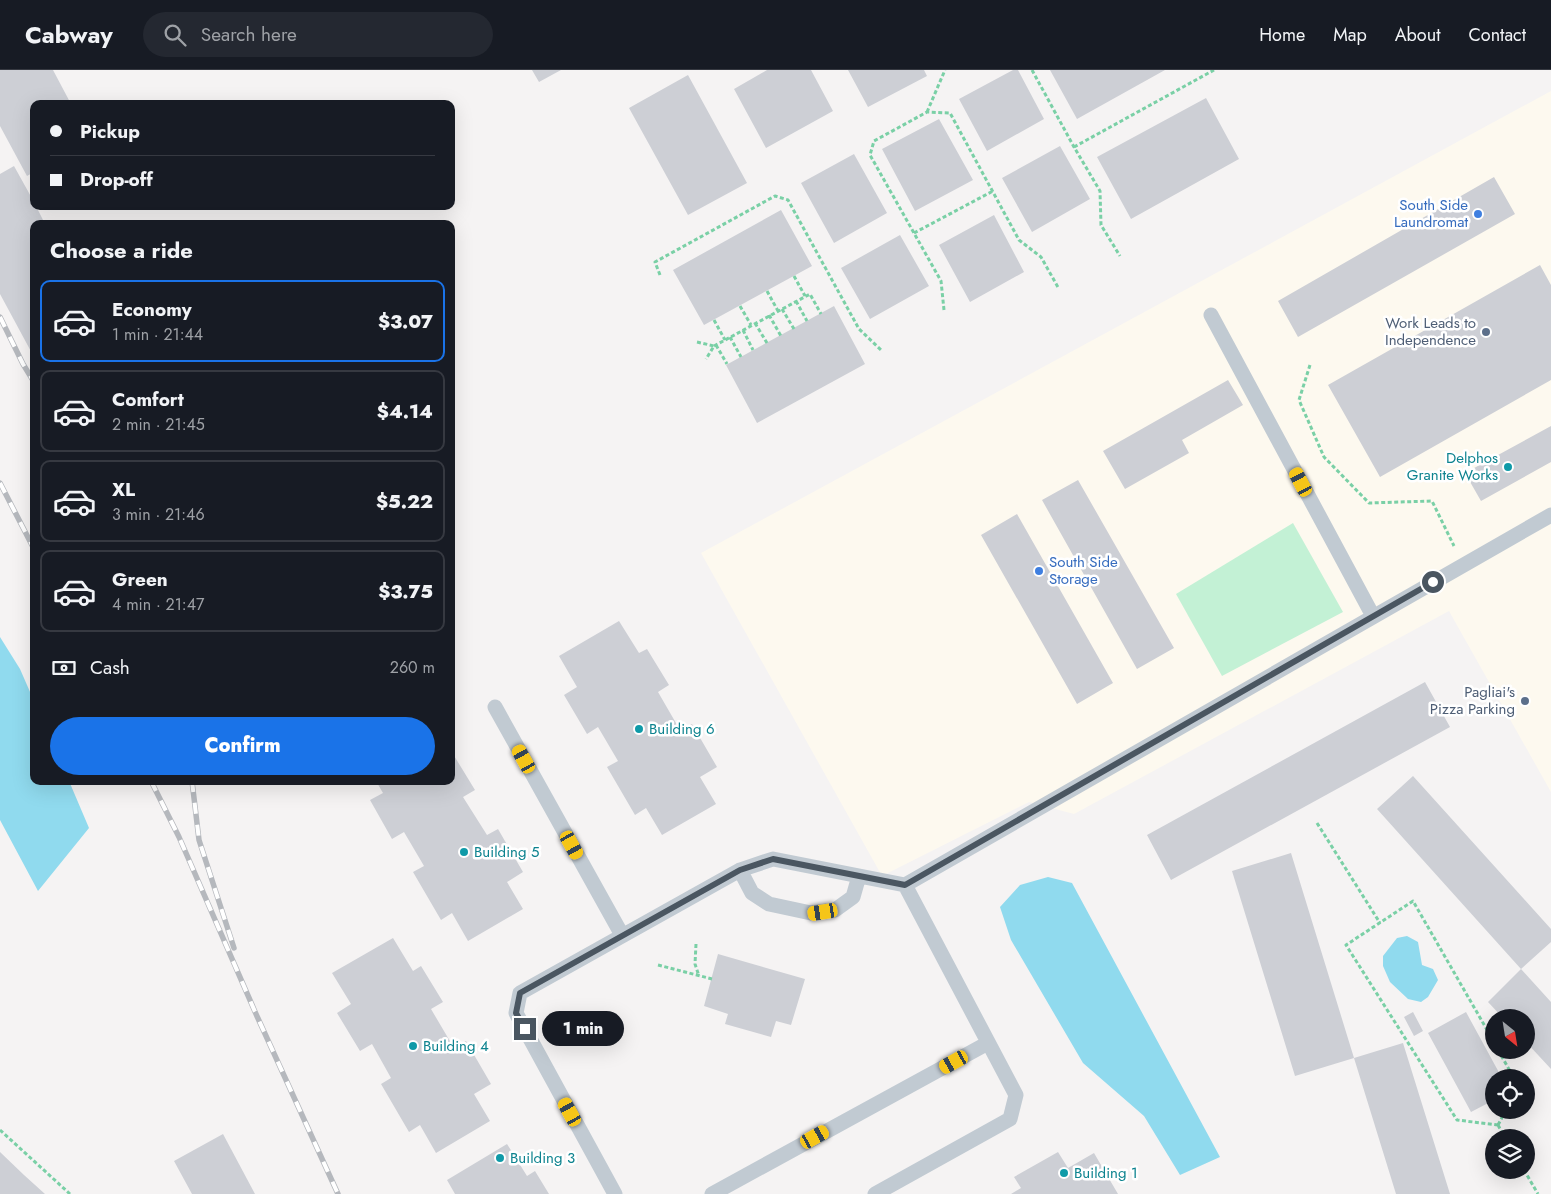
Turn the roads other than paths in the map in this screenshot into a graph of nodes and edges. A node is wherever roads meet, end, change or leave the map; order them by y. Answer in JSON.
{"nodes":[{"id":1,"x":1211,"y":315,"type":"dead end"},
{"id":2,"x":1551,"y":515,"type":"edge"},
{"id":3,"x":1373,"y":616,"type":"junction"},
{"id":4,"x":495,"y":707,"type":"dead end"},
{"id":5,"x":740,"y":870,"type":"junction"},
{"id":6,"x":859,"y":876,"type":"junction"},
{"id":7,"x":905,"y":885,"type":"junction"},
{"id":8,"x":622,"y":935,"type":"junction"},
{"id":9,"x":988,"y":1043,"type":"junction"},
{"id":10,"x":615,"y":1194,"type":"edge"},
{"id":11,"x":712,"y":1194,"type":"edge"},
{"id":12,"x":874,"y":1194,"type":"edge"}],
"edges":[{"from":1,"to":3,"type":"lane"},
{"from":2,"to":3,"type":"lane"},
{"from":3,"to":7,"type":"lane"},
{"from":4,"to":8,"type":"lane"},
{"from":5,"to":6,"type":"lane"},
{"from":5,"to":6,"type":"lane"},
{"from":5,"to":8,"type":"lane"},
{"from":6,"to":7,"type":"lane"},
{"from":7,"to":9,"type":"lane"},
{"from":8,"to":10,"type":"lane"},
{"from":9,"to":11,"type":"lane"},
{"from":9,"to":12,"type":"lane"}]}
